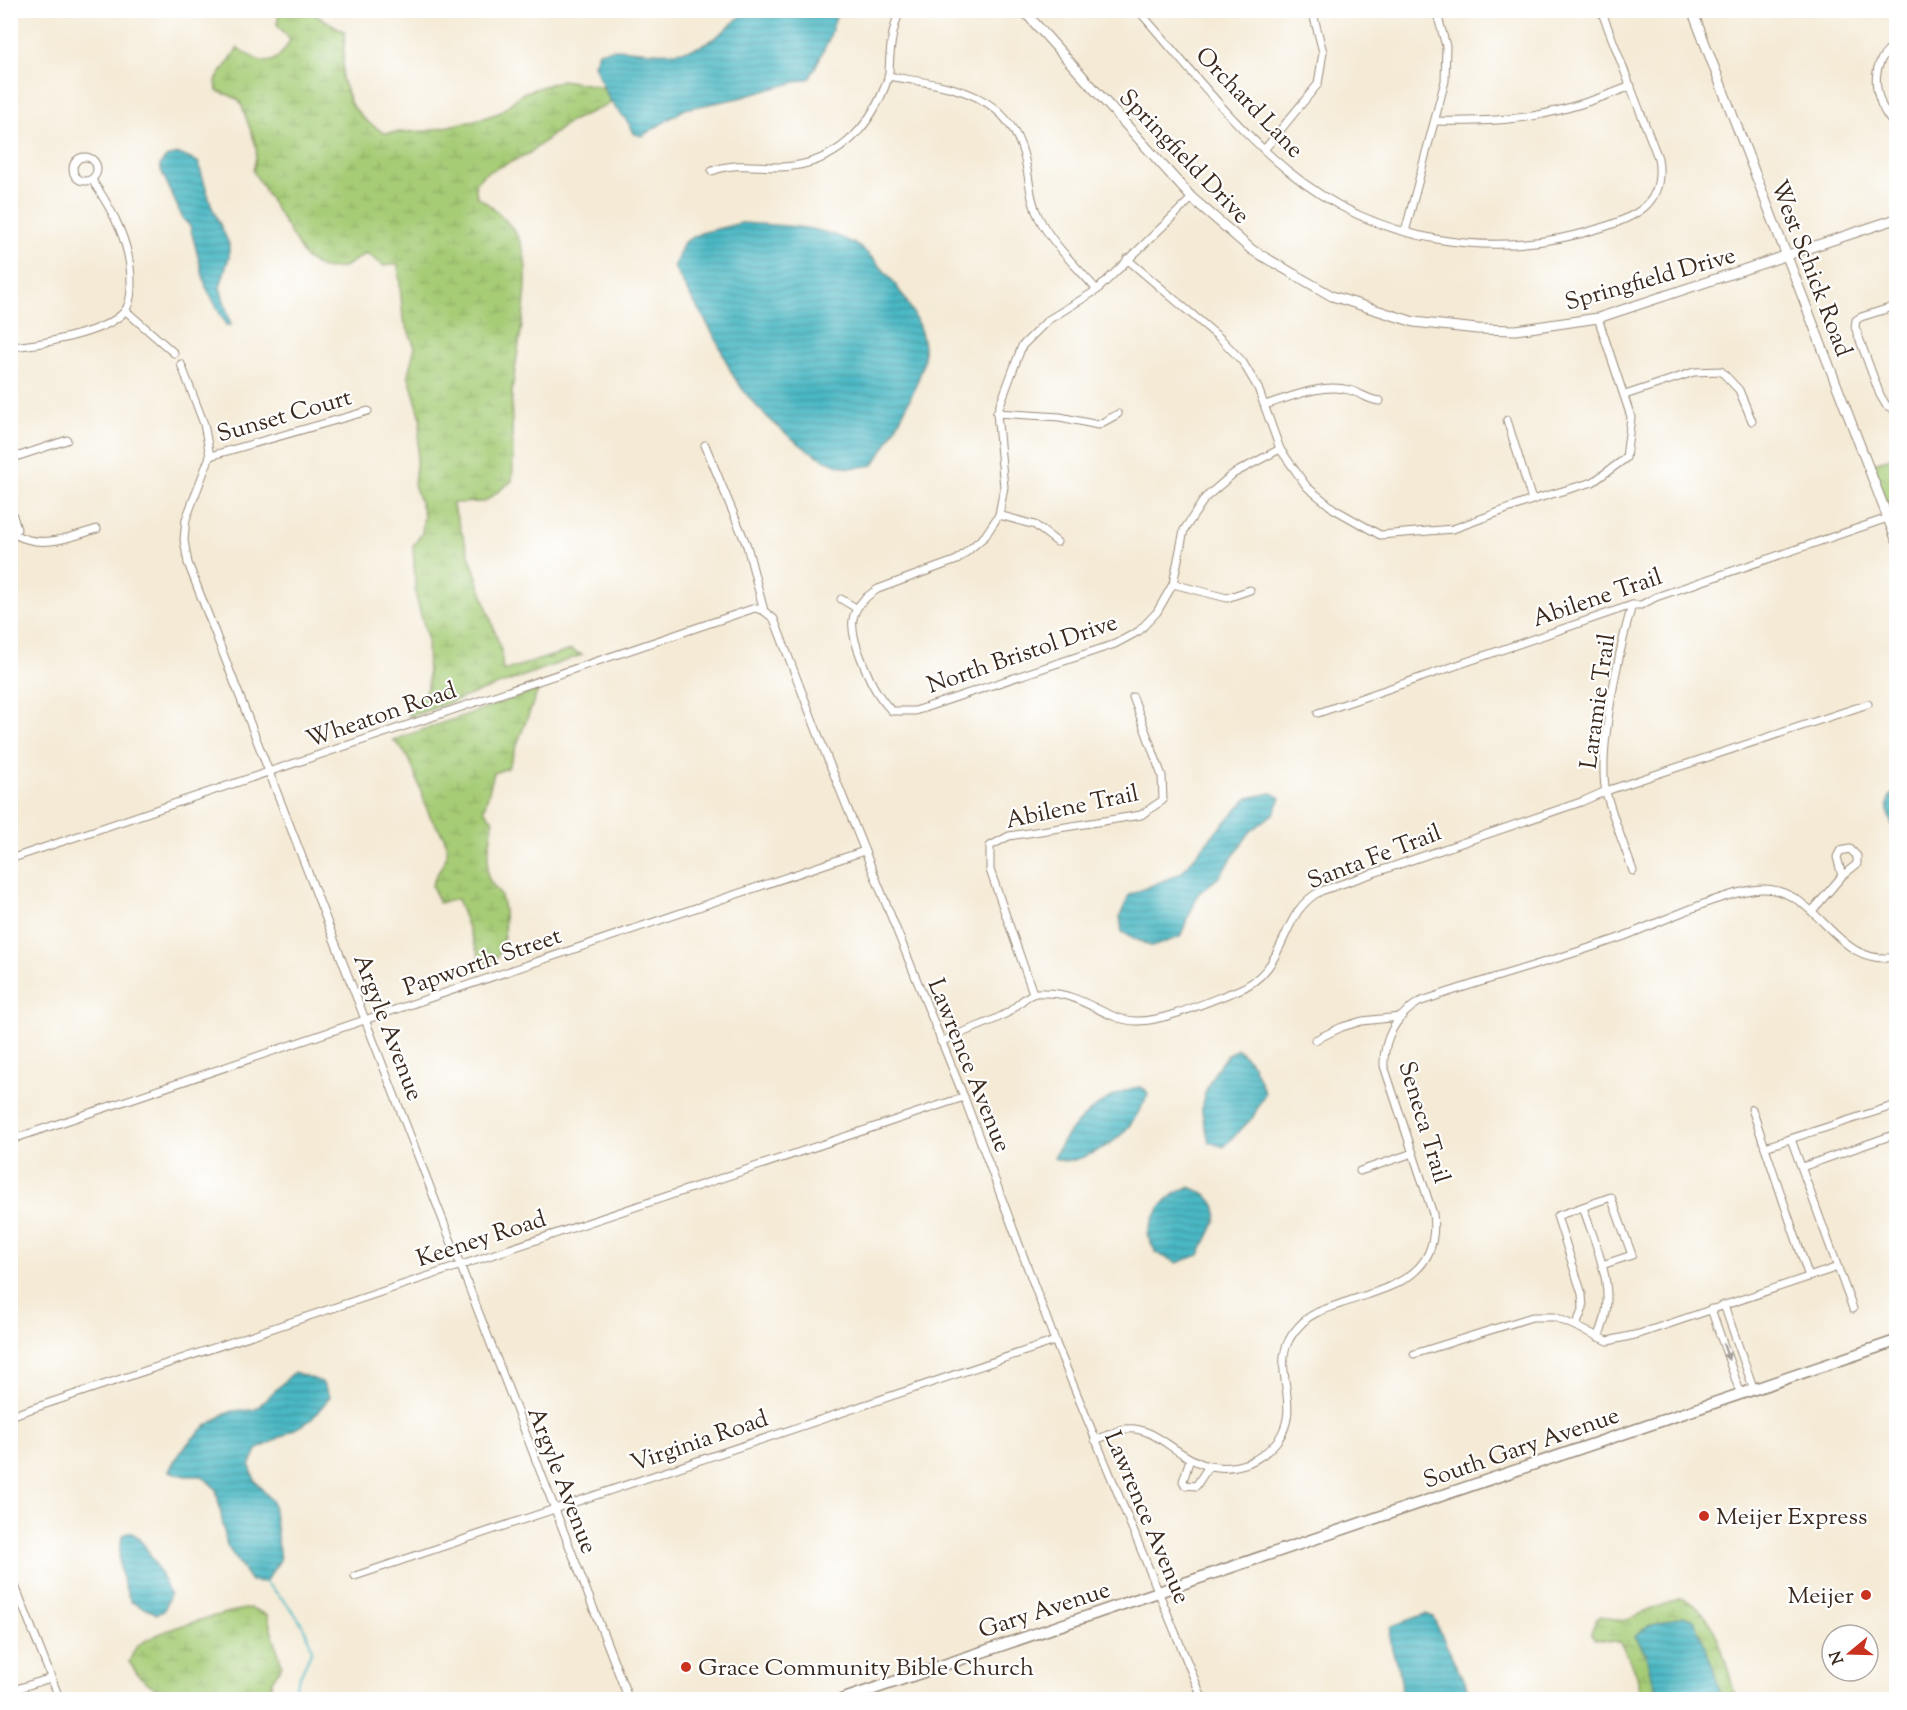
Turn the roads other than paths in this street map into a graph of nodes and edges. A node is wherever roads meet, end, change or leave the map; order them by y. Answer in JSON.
{"nodes":[{"id":1,"x":900,"y":10,"type":"edge"},
{"id":2,"x":1023,"y":10,"type":"edge"},
{"id":3,"x":1137,"y":10,"type":"edge"},
{"id":4,"x":1312,"y":10,"type":"edge"},
{"id":5,"x":1436,"y":10,"type":"edge"},
{"id":6,"x":1601,"y":10,"type":"edge"},
{"id":7,"x":1692,"y":10,"type":"edge"},
{"id":8,"x":1896,"y":42,"type":"edge"},
{"id":9,"x":888,"y":76,"type":"junction"},
{"id":10,"x":1631,"y":86,"type":"junction"},
{"id":11,"x":1435,"y":121,"type":"junction"},
{"id":12,"x":1896,"y":126,"type":"edge"},
{"id":13,"x":1264,"y":150,"type":"junction"},
{"id":14,"x":712,"y":171,"type":"dead end"},
{"id":15,"x":92,"y":180,"type":"dead end"},
{"id":16,"x":1192,"y":198,"type":"junction"},
{"id":17,"x":1896,"y":219,"type":"edge"},
{"id":18,"x":1405,"y":232,"type":"junction"},
{"id":19,"x":1786,"y":257,"type":"junction"},
{"id":20,"x":1127,"y":259,"type":"junction"},
{"id":21,"x":1097,"y":290,"type":"junction"},
{"id":22,"x":1896,"y":306,"type":"edge"},
{"id":23,"x":126,"y":311,"type":"junction"},
{"id":24,"x":1598,"y":318,"type":"junction"},
{"id":25,"x":10,"y":347,"type":"edge"},
{"id":26,"x":174,"y":352,"type":"dead end"},
{"id":27,"x":181,"y":364,"type":"dead end"},
{"id":28,"x":1625,"y":395,"type":"junction"},
{"id":29,"x":1380,"y":402,"type":"dead end"},
{"id":30,"x":1265,"y":405,"type":"junction"},
{"id":31,"x":368,"y":411,"type":"dead end"},
{"id":32,"x":1896,"y":411,"type":"edge"},
{"id":33,"x":997,"y":413,"type":"junction"},
{"id":34,"x":1118,"y":414,"type":"dead end"},
{"id":35,"x":1508,"y":420,"type":"dead end"},
{"id":36,"x":1752,"y":421,"type":"dead end"},
{"id":37,"x":67,"y":440,"type":"dead end"},
{"id":38,"x":705,"y":445,"type":"dead end"},
{"id":39,"x":1280,"y":449,"type":"junction"},
{"id":40,"x":210,"y":456,"type":"junction"},
{"id":41,"x":10,"y":459,"type":"edge"},
{"id":42,"x":1532,"y":500,"type":"junction"},
{"id":43,"x":10,"y":506,"type":"edge"},
{"id":44,"x":999,"y":515,"type":"junction"},
{"id":45,"x":1888,"y":518,"type":"junction"},
{"id":46,"x":97,"y":529,"type":"dead end"},
{"id":47,"x":13,"y":538,"type":"edge"},
{"id":48,"x":1896,"y":539,"type":"edge"},
{"id":49,"x":1057,"y":543,"type":"dead end"},
{"id":50,"x":1173,"y":584,"type":"junction"},
{"id":51,"x":1250,"y":590,"type":"dead end"},
{"id":52,"x":842,"y":599,"type":"dead end"},
{"id":53,"x":1632,"y":605,"type":"junction"},
{"id":54,"x":856,"y":608,"type":"junction"},
{"id":55,"x":764,"y":610,"type":"junction"},
{"id":56,"x":1133,"y":697,"type":"dead end"},
{"id":57,"x":1868,"y":704,"type":"dead end"},
{"id":58,"x":1318,"y":713,"type":"dead end"},
{"id":59,"x":271,"y":771,"type":"junction"},
{"id":60,"x":1606,"y":791,"type":"junction"},
{"id":61,"x":864,"y":851,"type":"junction"},
{"id":62,"x":10,"y":859,"type":"edge"},
{"id":63,"x":1633,"y":871,"type":"dead end"},
{"id":64,"x":1842,"y":876,"type":"dead end"},
{"id":65,"x":1813,"y":910,"type":"junction"},
{"id":66,"x":1896,"y":957,"type":"edge"},
{"id":67,"x":1033,"y":993,"type":"junction"},
{"id":68,"x":1400,"y":1017,"type":"junction"},
{"id":69,"x":366,"y":1021,"type":"junction"},
{"id":70,"x":1316,"y":1040,"type":"dead end"},
{"id":71,"x":941,"y":1042,"type":"junction"},
{"id":72,"x":964,"y":1097,"type":"junction"},
{"id":73,"x":1896,"y":1105,"type":"edge"},
{"id":74,"x":1752,"y":1109,"type":"dead end"},
{"id":75,"x":1896,"y":1134,"type":"edge"},
{"id":76,"x":1791,"y":1138,"type":"junction"},
{"id":77,"x":10,"y":1140,"type":"edge"},
{"id":78,"x":1765,"y":1147,"type":"junction"},
{"id":79,"x":1413,"y":1153,"type":"junction"},
{"id":80,"x":1802,"y":1167,"type":"junction"},
{"id":81,"x":1360,"y":1171,"type":"dead end"},
{"id":82,"x":1583,"y":1207,"type":"junction"},
{"id":83,"x":1602,"y":1265,"type":"junction"},
{"id":84,"x":460,"y":1266,"type":"junction"},
{"id":85,"x":1838,"y":1267,"type":"junction"},
{"id":86,"x":1809,"y":1277,"type":"junction"},
{"id":87,"x":1724,"y":1305,"type":"junction"},
{"id":88,"x":1711,"y":1309,"type":"junction"},
{"id":89,"x":1853,"y":1309,"type":"dead end"},
{"id":90,"x":1576,"y":1326,"type":"junction"},
{"id":91,"x":1598,"y":1337,"type":"junction"},
{"id":92,"x":1055,"y":1341,"type":"junction"},
{"id":93,"x":1896,"y":1341,"type":"edge"},
{"id":94,"x":1414,"y":1354,"type":"dead end"},
{"id":95,"x":1754,"y":1390,"type":"junction"},
{"id":96,"x":1741,"y":1395,"type":"junction"},
{"id":97,"x":10,"y":1416,"type":"edge"},
{"id":98,"x":1095,"y":1440,"type":"junction"},
{"id":99,"x":1190,"y":1459,"type":"junction"},
{"id":100,"x":1209,"y":1466,"type":"junction"},
{"id":101,"x":554,"y":1510,"type":"junction"},
{"id":102,"x":10,"y":1574,"type":"edge"},
{"id":103,"x":355,"y":1576,"type":"dead end"},
{"id":104,"x":1159,"y":1593,"type":"junction"},
{"id":105,"x":51,"y":1678,"type":"junction"},
{"id":106,"x":10,"y":1691,"type":"edge"},
{"id":107,"x":60,"y":1700,"type":"edge"},
{"id":108,"x":629,"y":1700,"type":"edge"},
{"id":109,"x":840,"y":1700,"type":"edge"},
{"id":110,"x":1203,"y":1700,"type":"edge"}],
"edges":[{"from":1,"to":9,"type":"street"},
{"from":2,"to":16,"type":"street","name":"Springfield Drive"},
{"from":3,"to":13,"type":"street","name":"Orchard Lane"},
{"from":4,"to":13,"type":"street"},
{"from":5,"to":11,"type":"street"},
{"from":6,"to":10,"type":"street"},
{"from":7,"to":19,"type":"street","name":"West Schick Road"},
{"from":8,"to":12,"type":"street"},
{"from":9,"to":14,"type":"street"},
{"from":9,"to":21,"type":"street"},
{"from":10,"to":11,"type":"street"},
{"from":10,"to":18,"type":"street","name":"Orchard Lane"},
{"from":11,"to":18,"type":"street"},
{"from":13,"to":18,"type":"street","name":"Orchard Lane"},
{"from":15,"to":23,"type":"street"},
{"from":16,"to":20,"type":"street"},
{"from":16,"to":24,"type":"street","name":"Springfield Drive"},
{"from":17,"to":19,"type":"street","name":"Springfield Drive"},
{"from":19,"to":24,"type":"street","name":"Springfield Drive"},
{"from":19,"to":45,"type":"street","name":"West Schick Road"},
{"from":20,"to":21,"type":"street"},
{"from":20,"to":30,"type":"street"},
{"from":21,"to":33,"type":"street"},
{"from":22,"to":32,"type":"street"},
{"from":23,"to":25,"type":"street"},
{"from":23,"to":26,"type":"street"},
{"from":24,"to":28,"type":"street"},
{"from":27,"to":40,"type":"street"},
{"from":28,"to":36,"type":"street"},
{"from":28,"to":42,"type":"street"},
{"from":29,"to":30,"type":"street"},
{"from":30,"to":39,"type":"street"},
{"from":31,"to":40,"type":"street","name":"Sunset Court"},
{"from":33,"to":34,"type":"street"},
{"from":33,"to":44,"type":"street"},
{"from":35,"to":42,"type":"street"},
{"from":37,"to":41,"type":"street"},
{"from":38,"to":55,"type":"street","name":"Lawrence Avenue"},
{"from":39,"to":42,"type":"street"},
{"from":39,"to":50,"type":"street","name":"North Bristol Drive"},
{"from":40,"to":59,"type":"street","name":"Argyle Avenue"},
{"from":43,"to":47,"type":"street"},
{"from":44,"to":49,"type":"street"},
{"from":44,"to":54,"type":"street"},
{"from":45,"to":48,"type":"street","name":"West Schick Road"},
{"from":45,"to":53,"type":"street","name":"Abilene Trail"},
{"from":46,"to":47,"type":"street"},
{"from":50,"to":51,"type":"street"},
{"from":50,"to":54,"type":"street","name":"North Bristol Drive"},
{"from":52,"to":54,"type":"street"},
{"from":53,"to":58,"type":"street","name":"Abilene Trail"},
{"from":53,"to":60,"type":"street","name":"Laramie Trail"},
{"from":55,"to":59,"type":"street","name":"Wheaton Road"},
{"from":55,"to":61,"type":"street","name":"Lawrence Avenue"},
{"from":56,"to":67,"type":"street","name":"Abilene Trail"},
{"from":57,"to":60,"type":"street","name":"Santa Fe Trail"},
{"from":59,"to":62,"type":"street","name":"Wheaton Road"},
{"from":59,"to":69,"type":"street","name":"Argyle Avenue"},
{"from":60,"to":63,"type":"street","name":"Laramie Trail"},
{"from":60,"to":67,"type":"street","name":"Santa Fe Trail"},
{"from":61,"to":69,"type":"street","name":"Papworth Street"},
{"from":61,"to":71,"type":"street","name":"Lawrence Avenue"},
{"from":64,"to":65,"type":"street"},
{"from":65,"to":66,"type":"street","name":"Seneca Trail"},
{"from":65,"to":68,"type":"street","name":"Seneca Trail"},
{"from":67,"to":71,"type":"street"},
{"from":68,"to":70,"type":"street"},
{"from":68,"to":79,"type":"street","name":"Seneca Trail"},
{"from":69,"to":77,"type":"street","name":"Papworth Street"},
{"from":69,"to":84,"type":"street","name":"Argyle Avenue"},
{"from":71,"to":72,"type":"street","name":"Lawrence Avenue"},
{"from":72,"to":84,"type":"street","name":"Keeney Road"},
{"from":72,"to":92,"type":"street","name":"Lawrence Avenue"},
{"from":73,"to":76,"type":"street"},
{"from":74,"to":78,"type":"street"},
{"from":75,"to":80,"type":"street"},
{"from":76,"to":78,"type":"street"},
{"from":76,"to":80,"type":"street"},
{"from":78,"to":86,"type":"street"},
{"from":79,"to":81,"type":"street"},
{"from":79,"to":100,"type":"street","name":"Seneca Trail"},
{"from":80,"to":85,"type":"street"},
{"from":82,"to":83,"type":"street"},
{"from":82,"to":83,"type":"street"},
{"from":82,"to":90,"type":"street"},
{"from":83,"to":91,"type":"street"},
{"from":84,"to":97,"type":"street","name":"Keeney Road"},
{"from":84,"to":101,"type":"street","name":"Argyle Avenue"},
{"from":85,"to":86,"type":"street"},
{"from":85,"to":89,"type":"street"},
{"from":86,"to":87,"type":"street"},
{"from":87,"to":88,"type":"street"},
{"from":87,"to":95,"type":"street"},
{"from":88,"to":91,"type":"street"},
{"from":88,"to":96,"type":"street","one_way":true},
{"from":90,"to":91,"type":"street"},
{"from":90,"to":94,"type":"street"},
{"from":92,"to":98,"type":"street","name":"Lawrence Avenue"},
{"from":92,"to":101,"type":"street","name":"Virginia Road"},
{"from":93,"to":95,"type":"main road","name":"South Gary Avenue"},
{"from":95,"to":96,"type":"main road","name":"South Gary Avenue"},
{"from":96,"to":104,"type":"main road","name":"South Gary Avenue"},
{"from":98,"to":99,"type":"street","name":"Seneca Trail"},
{"from":98,"to":104,"type":"street","name":"Lawrence Avenue"},
{"from":99,"to":100,"type":"street","name":"Seneca Trail"},
{"from":99,"to":100,"type":"street"},
{"from":101,"to":103,"type":"street","name":"Virginia Road"},
{"from":101,"to":108,"type":"street","name":"Argyle Avenue"},
{"from":102,"to":105,"type":"street"},
{"from":104,"to":109,"type":"main road","name":"Gary Avenue"},
{"from":104,"to":110,"type":"street","name":"Lawrence Avenue"},
{"from":105,"to":106,"type":"street"},
{"from":105,"to":107,"type":"street"}]}
